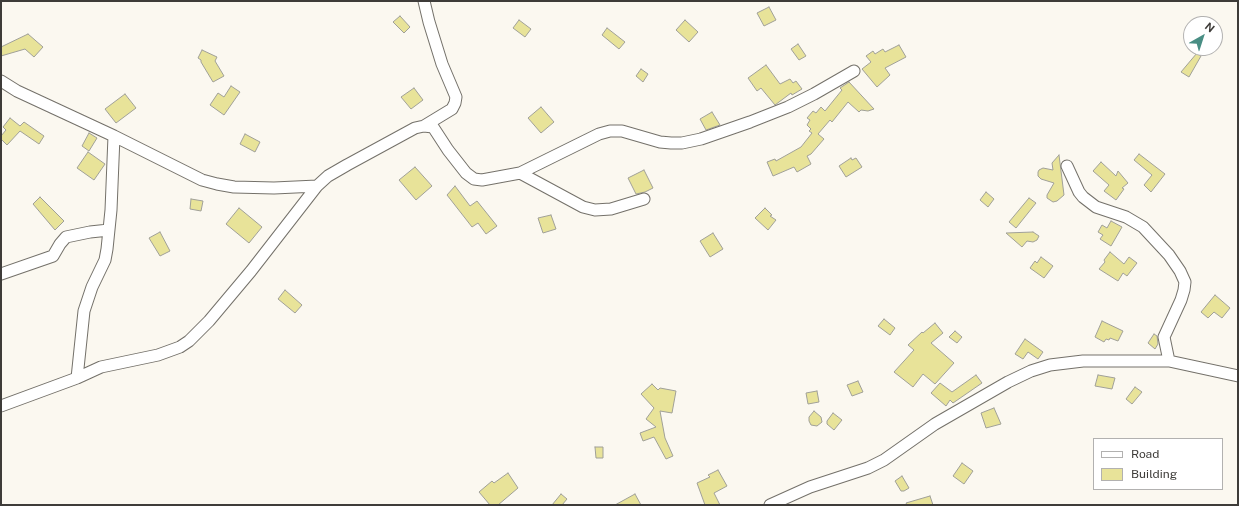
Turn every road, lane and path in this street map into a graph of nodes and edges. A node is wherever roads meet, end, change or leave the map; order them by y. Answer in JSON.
{"nodes":[{"id":1,"x":424,"y":1,"type":"edge"},
{"id":2,"x":854,"y":71,"type":"dead end"},
{"id":3,"x":1,"y":81,"type":"edge"},
{"id":4,"x":424,"y":126,"type":"junction"},
{"id":5,"x":114,"y":136,"type":"junction"},
{"id":6,"x":1067,"y":166,"type":"dead end"},
{"id":7,"x":520,"y":173,"type":"junction"},
{"id":8,"x":317,"y":186,"type":"junction"},
{"id":9,"x":644,"y":200,"type":"dead end"},
{"id":10,"x":109,"y":230,"type":"junction"},
{"id":11,"x":1,"y":274,"type":"edge"},
{"id":12,"x":1168,"y":361,"type":"junction"},
{"id":13,"x":1238,"y":376,"type":"edge"},
{"id":14,"x":77,"y":378,"type":"junction"},
{"id":15,"x":1,"y":406,"type":"edge"},
{"id":16,"x":770,"y":505,"type":"edge"}],
"edges":[{"from":1,"to":4,"type":"street"},
{"from":2,"to":7,"type":"street"},
{"from":3,"to":5,"type":"street"},
{"from":4,"to":7,"type":"street"},
{"from":4,"to":8,"type":"street"},
{"from":5,"to":8,"type":"street"},
{"from":5,"to":10,"type":"street"},
{"from":6,"to":12,"type":"street"},
{"from":7,"to":9,"type":"street"},
{"from":8,"to":14,"type":"street"},
{"from":10,"to":11,"type":"street"},
{"from":10,"to":14,"type":"street"},
{"from":12,"to":13,"type":"street"},
{"from":12,"to":16,"type":"street"},
{"from":14,"to":15,"type":"street"}]}
